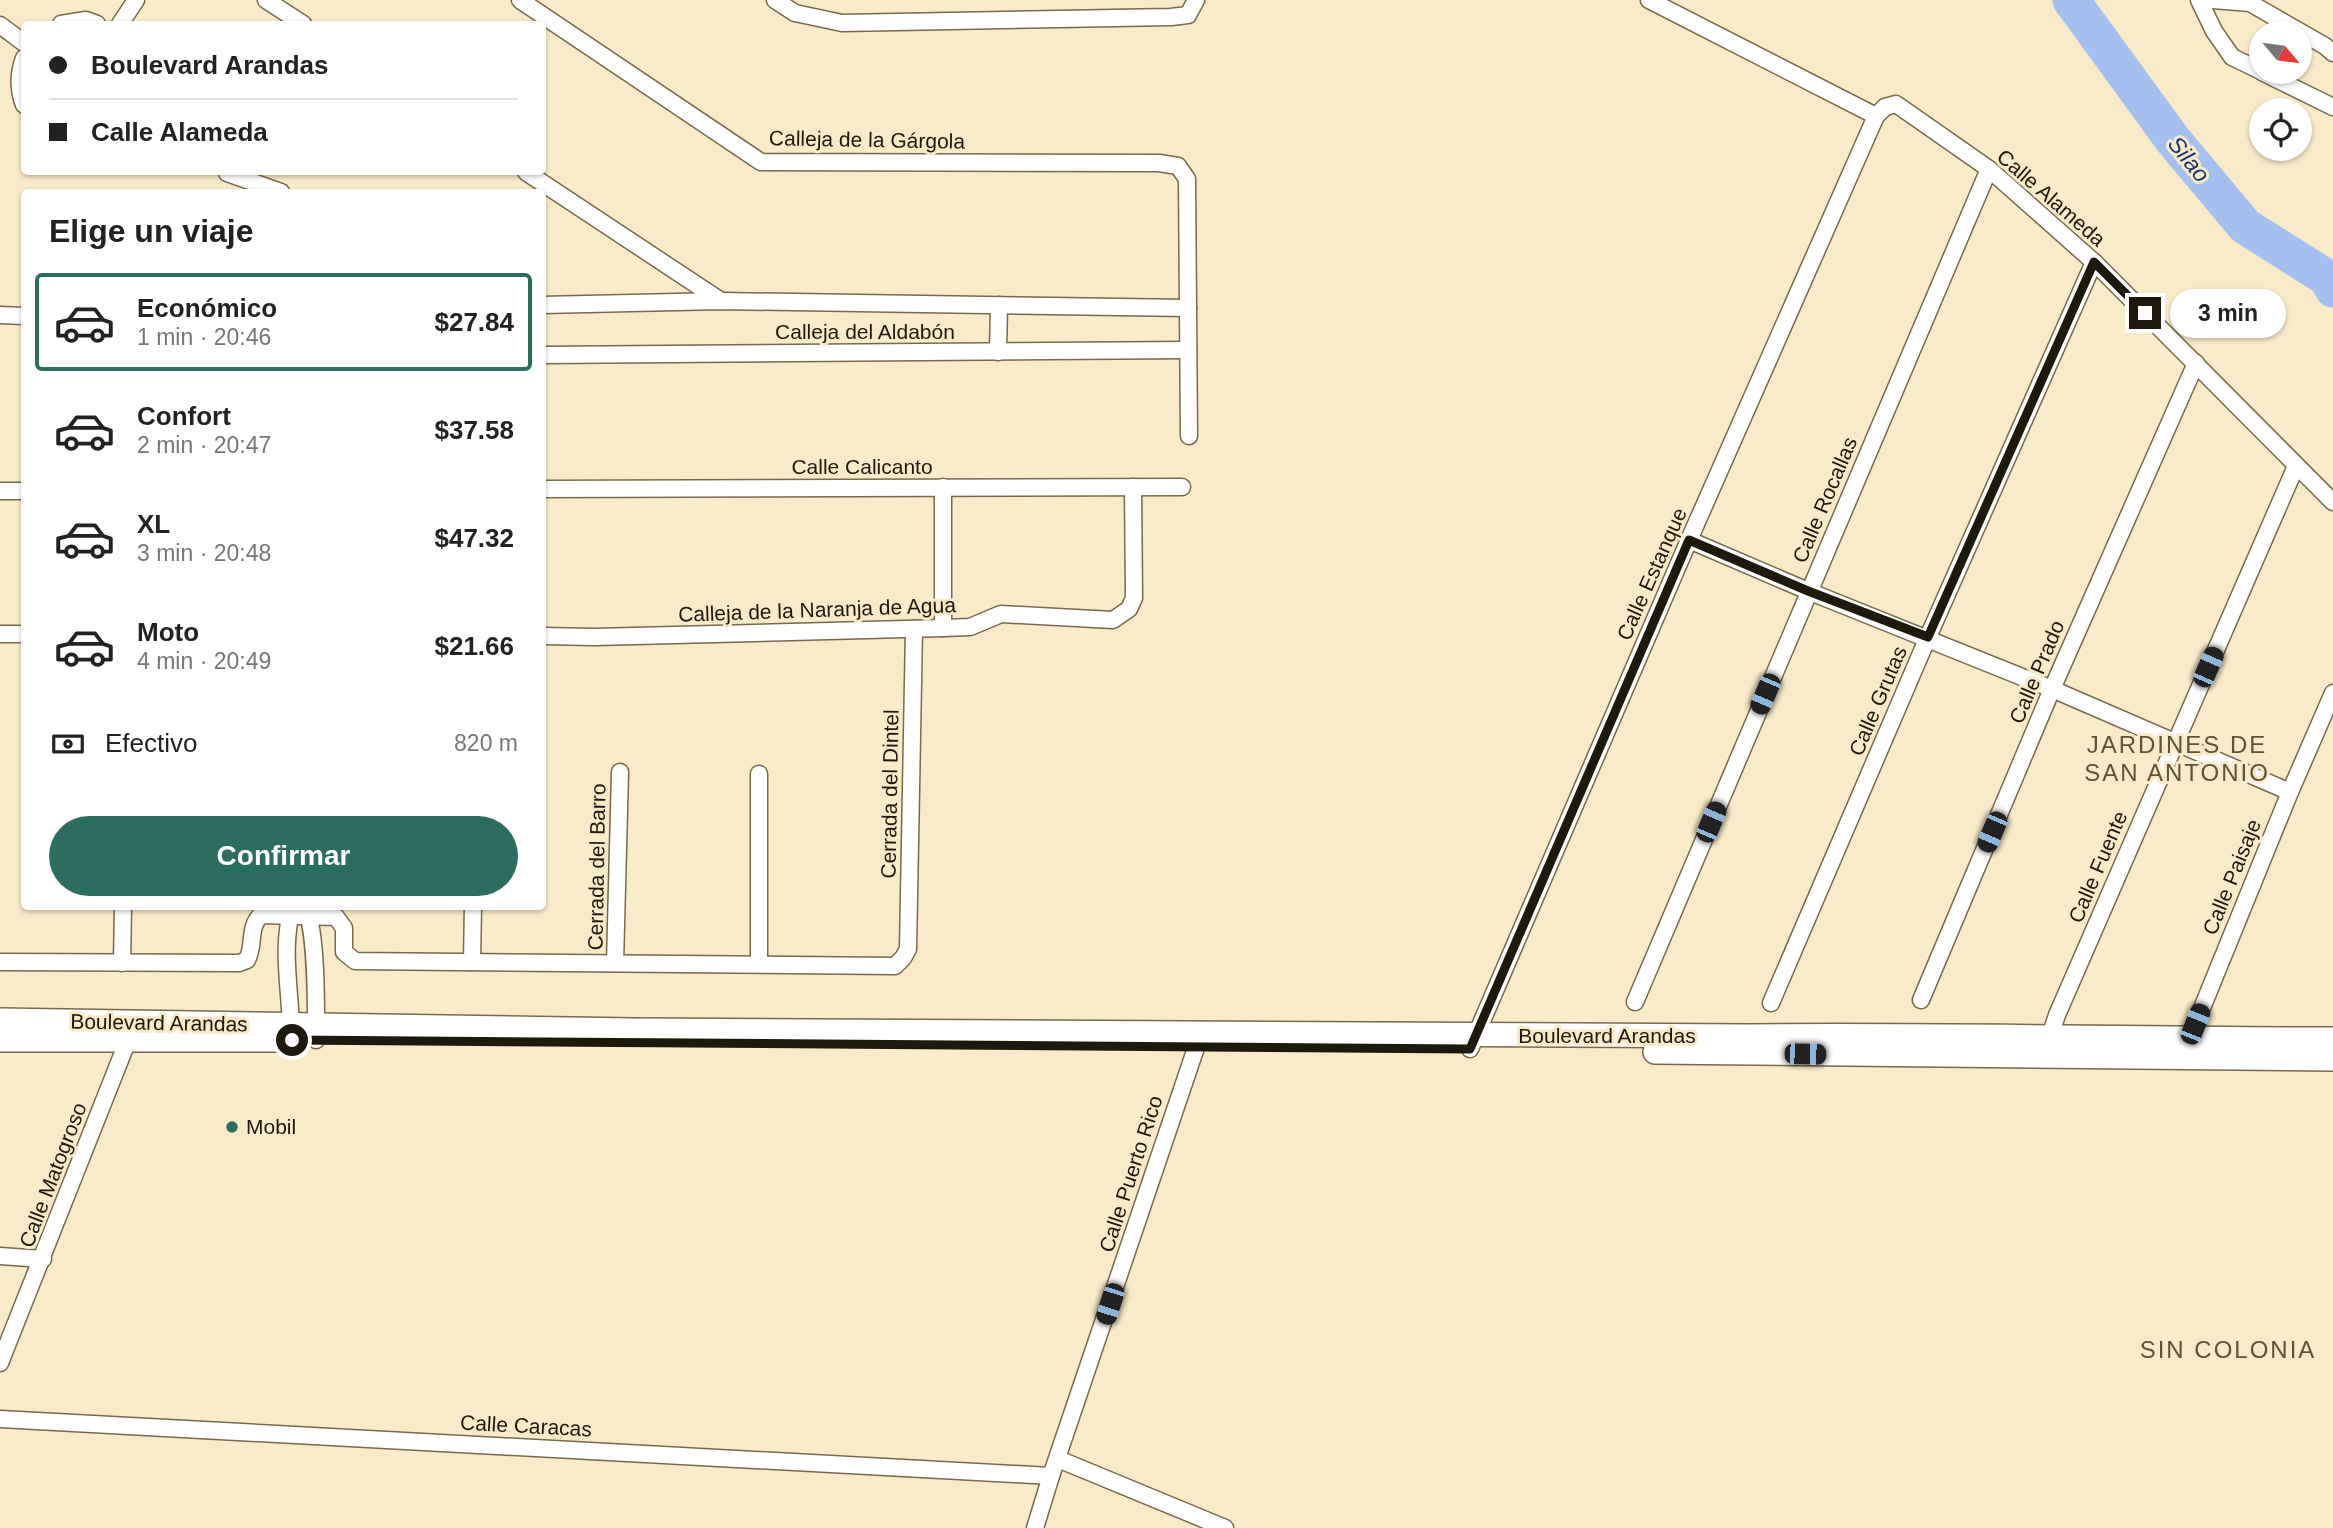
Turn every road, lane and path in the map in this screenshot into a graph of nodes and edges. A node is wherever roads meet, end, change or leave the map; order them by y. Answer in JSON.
{"nodes":[{"id":1,"x":136,"y":0,"type":"edge"},
{"id":2,"x":266,"y":0,"type":"edge"},
{"id":3,"x":520,"y":0,"type":"edge"},
{"id":4,"x":775,"y":0,"type":"edge"},
{"id":5,"x":1196,"y":0,"type":"edge"},
{"id":6,"x":1649,"y":0,"type":"edge"},
{"id":7,"x":2199,"y":0,"type":"edge"},
{"id":8,"x":2213,"y":0,"type":"edge"},
{"id":9,"x":122,"y":21,"type":"edge"},
{"id":10,"x":298,"y":21,"type":"edge"},
{"id":11,"x":0,"y":25,"type":"edge"},
{"id":12,"x":21,"y":41,"type":"edge"},
{"id":13,"x":2330,"y":45,"type":"edge"},
{"id":14,"x":2249,"y":65,"type":"edge"},
{"id":15,"x":21,"y":66,"type":"edge"},
{"id":16,"x":2288,"y":84,"type":"edge"},
{"id":17,"x":21,"y":97,"type":"edge"},
{"id":18,"x":2333,"y":107,"type":"edge"},
{"id":19,"x":1876,"y":116,"type":"junction"},
{"id":20,"x":1989,"y":169,"type":"junction"},
{"id":21,"x":229,"y":175,"type":"edge"},
{"id":22,"x":234,"y":175,"type":"edge"},
{"id":23,"x":531,"y":175,"type":"edge"},
{"id":24,"x":242,"y":189,"type":"edge"},
{"id":25,"x":273,"y":189,"type":"edge"},
{"id":26,"x":2094,"y":262,"type":"junction"},
{"id":27,"x":721,"y":301,"type":"junction"},
{"id":28,"x":546,"y":304,"type":"edge"},
{"id":29,"x":999,"y":305,"type":"junction"},
{"id":30,"x":1188,"y":308,"type":"junction"},
{"id":31,"x":0,"y":315,"type":"edge"},
{"id":32,"x":21,"y":316,"type":"edge"},
{"id":33,"x":1188,"y":350,"type":"junction"},
{"id":34,"x":998,"y":352,"type":"junction"},
{"id":35,"x":546,"y":355,"type":"edge"},
{"id":36,"x":2196,"y":363,"type":"junction"},
{"id":37,"x":1189,"y":436,"type":"dead end"},
{"id":38,"x":2296,"y":466,"type":"junction"},
{"id":39,"x":943,"y":487,"type":"junction"},
{"id":40,"x":1133,"y":487,"type":"junction"},
{"id":41,"x":1182,"y":487,"type":"dead end"},
{"id":42,"x":546,"y":489,"type":"edge"},
{"id":43,"x":0,"y":491,"type":"edge"},
{"id":44,"x":21,"y":491,"type":"edge"},
{"id":45,"x":2333,"y":502,"type":"edge"},
{"id":46,"x":1689,"y":540,"type":"junction"},
{"id":47,"x":1808,"y":591,"type":"junction"},
{"id":48,"x":943,"y":628,"type":"junction"},
{"id":49,"x":914,"y":629,"type":"junction"},
{"id":50,"x":0,"y":634,"type":"edge"},
{"id":51,"x":21,"y":634,"type":"edge"},
{"id":52,"x":546,"y":636,"type":"edge"},
{"id":53,"x":1928,"y":637,"type":"junction"},
{"id":54,"x":2052,"y":689,"type":"junction"},
{"id":55,"x":2333,"y":693,"type":"edge"},
{"id":56,"x":2175,"y":742,"type":"junction"},
{"id":57,"x":620,"y":772,"type":"dead end"},
{"id":58,"x":759,"y":774,"type":"dead end"},
{"id":59,"x":2290,"y":792,"type":"junction"},
{"id":60,"x":123,"y":910,"type":"edge"},
{"id":61,"x":474,"y":910,"type":"edge"},
{"id":62,"x":291,"y":911,"type":"edge"},
{"id":63,"x":307,"y":911,"type":"edge"},
{"id":64,"x":0,"y":962,"type":"edge"},
{"id":65,"x":472,"y":962,"type":"junction"},
{"id":66,"x":122,"y":963,"type":"junction"},
{"id":67,"x":615,"y":963,"type":"junction"},
{"id":68,"x":759,"y":964,"type":"junction"},
{"id":69,"x":1921,"y":1000,"type":"dead end"},
{"id":70,"x":1635,"y":1002,"type":"dead end"},
{"id":71,"x":1771,"y":1003,"type":"dead end"},
{"id":72,"x":0,"y":1020,"type":"edge"},
{"id":73,"x":291,"y":1032,"type":"junction"},
{"id":74,"x":316,"y":1033,"type":"junction"},
{"id":75,"x":2333,"y":1039,"type":"edge"},
{"id":76,"x":0,"y":1040,"type":"edge"},
{"id":77,"x":128,"y":1040,"type":"junction"},
{"id":78,"x":1198,"y":1040,"type":"junction"},
{"id":79,"x":2189,"y":1040,"type":"junction"},
{"id":80,"x":1473,"y":1042,"type":"junction"},
{"id":81,"x":2046,"y":1047,"type":"junction"},
{"id":82,"x":2333,"y":1059,"type":"edge"},
{"id":83,"x":0,"y":1256,"type":"edge"},
{"id":84,"x":43,"y":1259,"type":"junction"},
{"id":85,"x":0,"y":1363,"type":"edge"},
{"id":86,"x":0,"y":1419,"type":"edge"},
{"id":87,"x":1058,"y":1459,"type":"junction"},
{"id":88,"x":1051,"y":1476,"type":"junction"},
{"id":89,"x":1035,"y":1528,"type":"edge"},
{"id":90,"x":1225,"y":1528,"type":"edge"}],
"edges":[{"from":1,"to":9,"type":"street"},
{"from":2,"to":10,"type":"street"},
{"from":3,"to":30,"type":"street","name":"Calleja de la Gárgola"},
{"from":4,"to":5,"type":"street"},
{"from":6,"to":19,"type":"street"},
{"from":7,"to":14,"type":"street"},
{"from":8,"to":13,"type":"street"},
{"from":11,"to":12,"type":"street"},
{"from":15,"to":17,"type":"street"},
{"from":16,"to":18,"type":"street"},
{"from":19,"to":20,"type":"street","name":"Calle Alameda"},
{"from":19,"to":46,"type":"street","name":"Calle Estanque"},
{"from":20,"to":26,"type":"street","name":"Calle Alameda"},
{"from":20,"to":47,"type":"street","name":"Calle Rocallas"},
{"from":21,"to":24,"type":"street"},
{"from":22,"to":25,"type":"street"},
{"from":23,"to":27,"type":"street"},
{"from":26,"to":36,"type":"street","name":"Calle Alameda"},
{"from":26,"to":53,"type":"street","name":"Calle Grutas"},
{"from":27,"to":28,"type":"street","name":"Calleja del Aldabón"},
{"from":27,"to":29,"type":"street","name":"Calleja del Aldabón"},
{"from":29,"to":30,"type":"street","name":"Calleja del Aldabón"},
{"from":29,"to":34,"type":"street"},
{"from":30,"to":33,"type":"street"},
{"from":31,"to":32,"type":"street"},
{"from":33,"to":34,"type":"street","name":"Calleja del Aldabón"},
{"from":33,"to":37,"type":"street"},
{"from":34,"to":35,"type":"street","name":"Calleja del Aldabón"},
{"from":36,"to":38,"type":"street","name":"Calle Alameda"},
{"from":36,"to":54,"type":"street","name":"Calle Prado"},
{"from":38,"to":45,"type":"street","name":"Calle Alameda"},
{"from":38,"to":56,"type":"street","name":"Calle Fuente"},
{"from":39,"to":40,"type":"street","name":"Calle Calicanto"},
{"from":39,"to":42,"type":"street","name":"Calle Calicanto"},
{"from":39,"to":48,"type":"street"},
{"from":40,"to":41,"type":"street","name":"Calle Calicanto"},
{"from":40,"to":48,"type":"street","name":"Calleja de la Naranja de Agua"},
{"from":43,"to":44,"type":"street"},
{"from":46,"to":47,"type":"street"},
{"from":46,"to":80,"type":"street","name":"Calle Estanque"},
{"from":47,"to":53,"type":"street"},
{"from":47,"to":70,"type":"street","name":"Calle Rocallas"},
{"from":48,"to":49,"type":"street","name":"Calleja de la Naranja de Agua"},
{"from":49,"to":52,"type":"street","name":"Calleja de la Naranja de Agua"},
{"from":49,"to":68,"type":"street","name":"Cerrada del Dintel"},
{"from":50,"to":51,"type":"street"},
{"from":53,"to":54,"type":"street"},
{"from":53,"to":71,"type":"street","name":"Calle Grutas"},
{"from":54,"to":56,"type":"street"},
{"from":54,"to":69,"type":"street","name":"Calle Prado"},
{"from":55,"to":59,"type":"street","name":"Calle Paisaje"},
{"from":56,"to":59,"type":"street"},
{"from":56,"to":81,"type":"street","name":"Calle Fuente"},
{"from":57,"to":67,"type":"street","name":"Cerrada del Barro"},
{"from":58,"to":68,"type":"street"},
{"from":59,"to":79,"type":"street","name":"Calle Paisaje"},
{"from":60,"to":66,"type":"street"},
{"from":61,"to":65,"type":"street"},
{"from":62,"to":63,"type":"street"},
{"from":62,"to":66,"type":"street"},
{"from":62,"to":73,"type":"street"},
{"from":63,"to":65,"type":"street"},
{"from":63,"to":74,"type":"street"},
{"from":64,"to":66,"type":"street"},
{"from":65,"to":67,"type":"street"},
{"from":67,"to":68,"type":"street"},
{"from":72,"to":73,"type":"main road","name":"Boulevard Arandas"},
{"from":73,"to":74,"type":"main road","name":"Boulevard Arandas"},
{"from":73,"to":77,"type":"main road","name":"Boulevard Arandas"},
{"from":74,"to":78,"type":"main road","name":"Boulevard Arandas"},
{"from":75,"to":79,"type":"main road","name":"Boulevard Arandas"},
{"from":76,"to":77,"type":"main road","name":"Boulevard Arandas"},
{"from":77,"to":84,"type":"street","name":"Calle Matogroso"},
{"from":78,"to":80,"type":"main road","name":"Boulevard Arandas"},
{"from":78,"to":87,"type":"street","name":"Calle Puerto Rico"},
{"from":79,"to":81,"type":"main road","name":"Boulevard Arandas"},
{"from":80,"to":81,"type":"main road","name":"Boulevard Arandas"},
{"from":81,"to":82,"type":"main road","name":"Boulevard Arandas"},
{"from":83,"to":84,"type":"street"},
{"from":84,"to":85,"type":"street","name":"Calle Matogroso"},
{"from":86,"to":88,"type":"street","name":"Calle Caracas"},
{"from":87,"to":88,"type":"street","name":"Calle Puerto Rico"},
{"from":87,"to":90,"type":"street"},
{"from":88,"to":89,"type":"street","name":"Calle Puerto Rico"}]}
